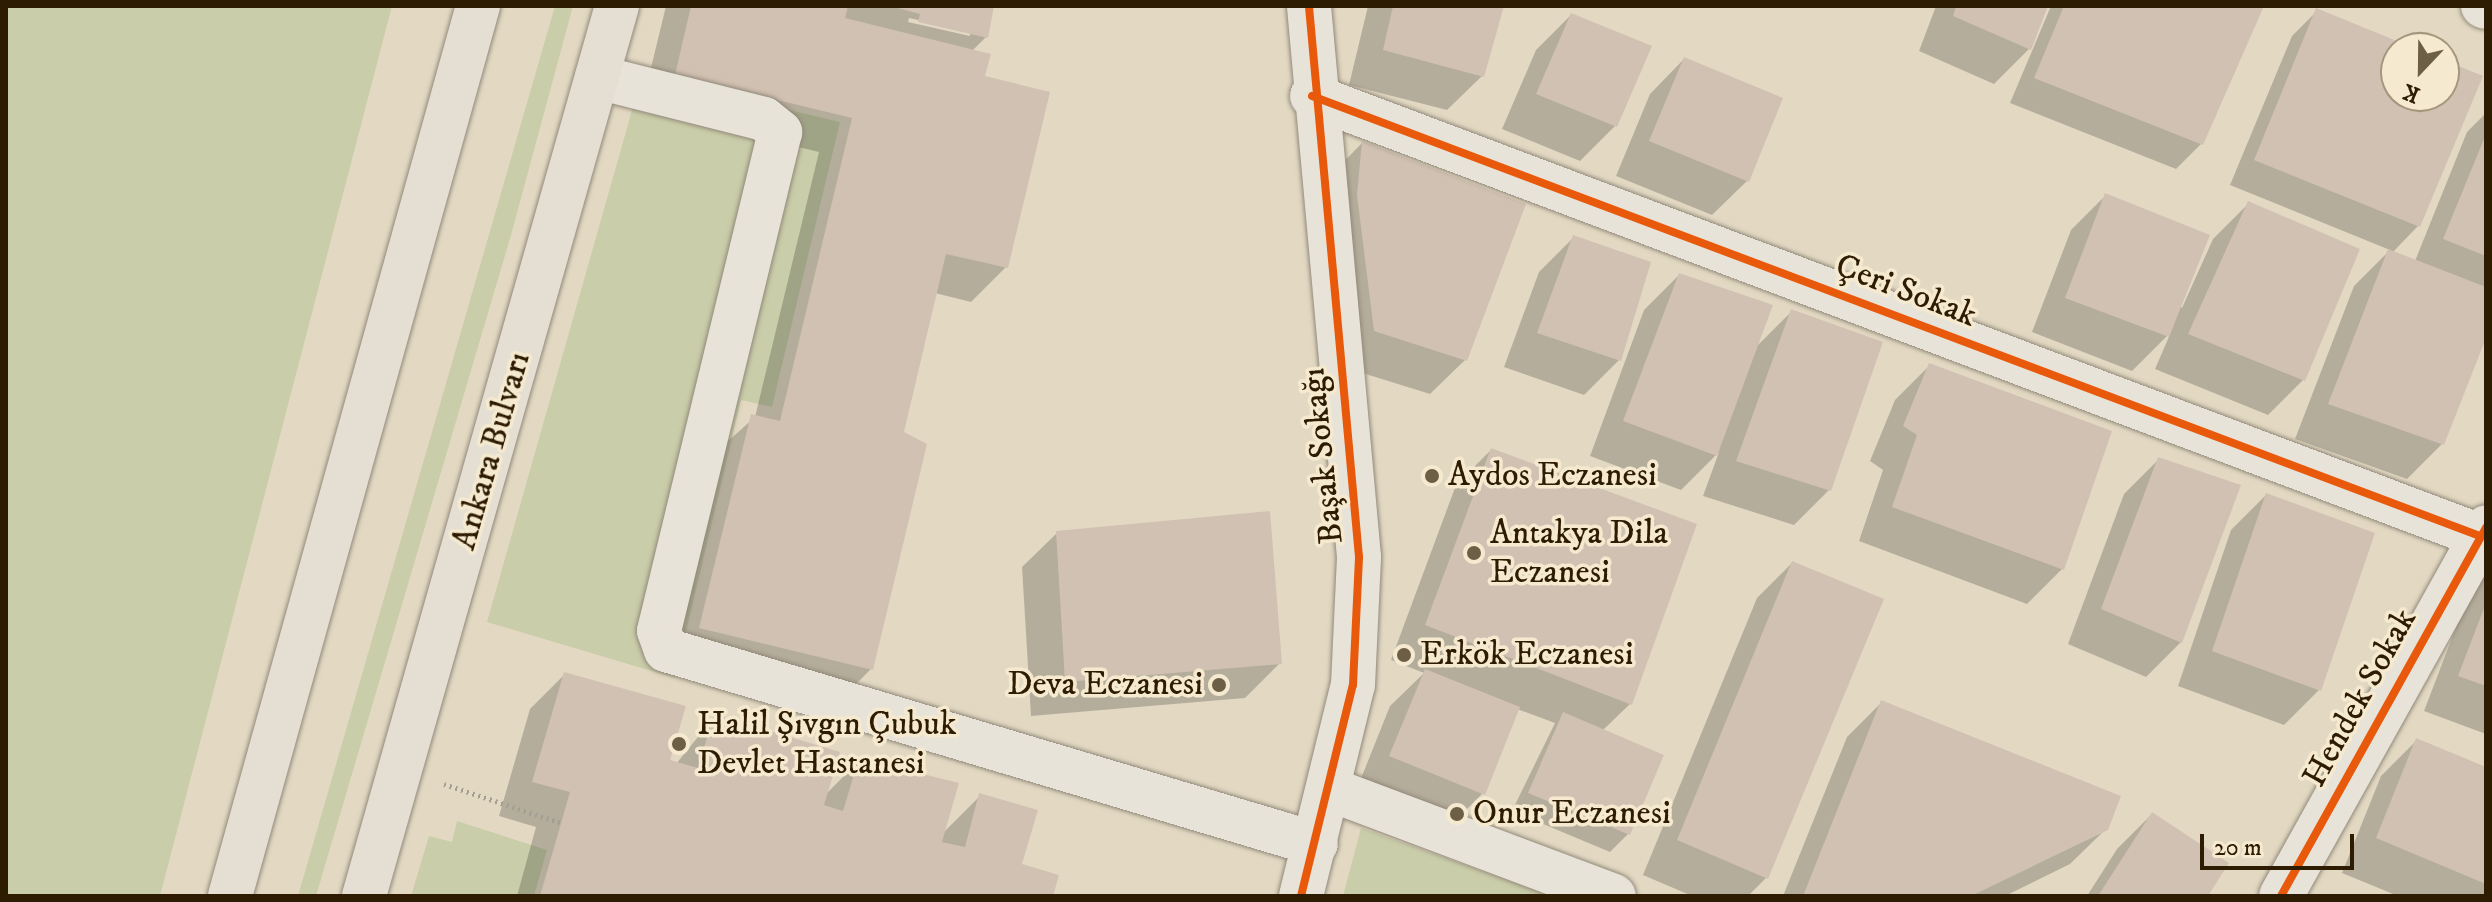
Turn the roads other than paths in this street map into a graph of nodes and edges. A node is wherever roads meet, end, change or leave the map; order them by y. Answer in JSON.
{"nodes":[{"id":1,"x":478,"y":6,"type":"edge"},
{"id":2,"x":617,"y":6,"type":"edge"},
{"id":3,"x":1309,"y":6,"type":"edge"},
{"id":4,"x":597,"y":77,"type":"junction"},
{"id":5,"x":1312,"y":96,"type":"junction"},
{"id":6,"x":2483,"y":532,"type":"edge"},
{"id":7,"x":1332,"y":790,"type":"junction"},
{"id":8,"x":1316,"y":844,"type":"junction"},
{"id":9,"x":230,"y":896,"type":"edge"},
{"id":10,"x":364,"y":896,"type":"edge"},
{"id":11,"x":1301,"y":896,"type":"edge"},
{"id":12,"x":1614,"y":896,"type":"edge"},
{"id":13,"x":2281,"y":896,"type":"edge"}],
"edges":[{"from":1,"to":9,"type":"main road"},
{"from":2,"to":4,"type":"main road","name":"Ankara Bulvarı"},
{"from":3,"to":5,"type":"street","name":"Başak Sokağı"},
{"from":4,"to":8,"type":"street"},
{"from":4,"to":10,"type":"main road","name":"Ankara Bulvarı"},
{"from":5,"to":6,"type":"street","name":"Çeri Sokak"},
{"from":5,"to":7,"type":"street","name":"Başak Sokağı"},
{"from":6,"to":13,"type":"street","name":"Hendek Sokak"},
{"from":7,"to":8,"type":"street","name":"Başak Sokağı"},
{"from":7,"to":12,"type":"street"},
{"from":8,"to":11,"type":"street","name":"Başak Sokağı"}]}
